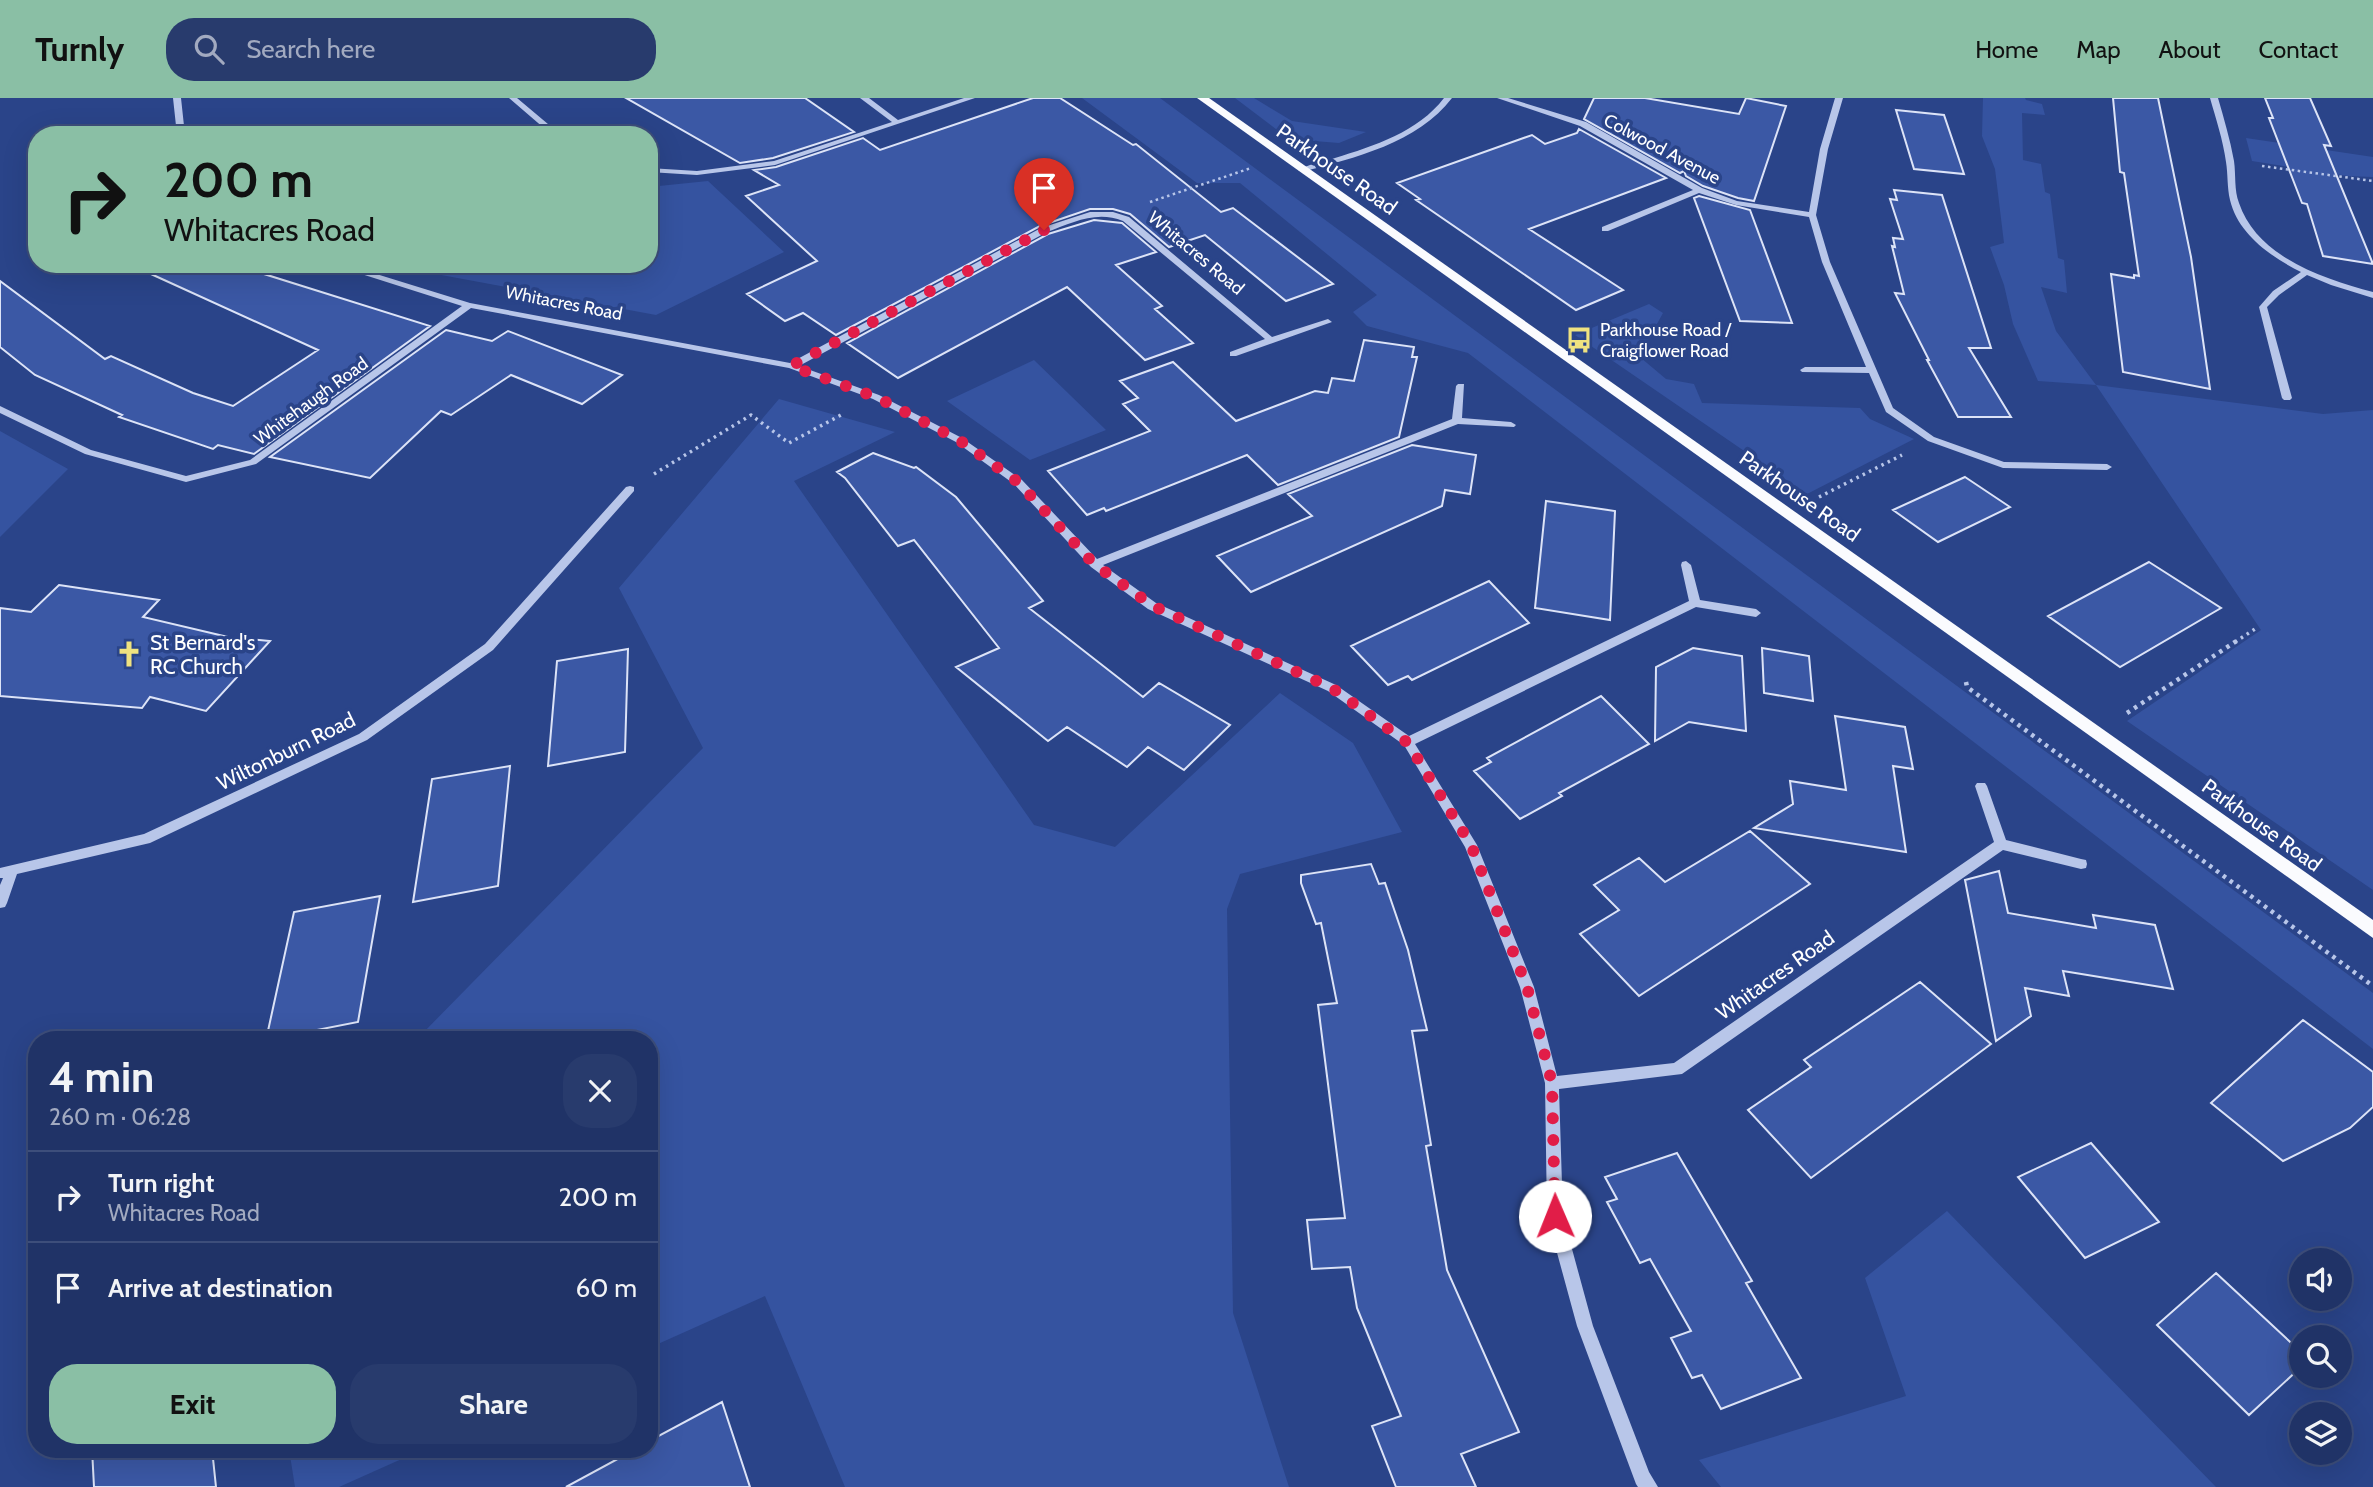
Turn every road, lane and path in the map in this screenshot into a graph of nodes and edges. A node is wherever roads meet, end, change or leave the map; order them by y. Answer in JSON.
{"nodes":[{"id":1,"x":178,"y":98,"type":"edge"},
{"id":2,"x":513,"y":98,"type":"edge"},
{"id":3,"x":864,"y":98,"type":"edge"},
{"id":4,"x":971,"y":98,"type":"edge"},
{"id":5,"x":1202,"y":98,"type":"edge"},
{"id":6,"x":1448,"y":98,"type":"edge"},
{"id":7,"x":1501,"y":98,"type":"edge"},
{"id":8,"x":1839,"y":98,"type":"edge"},
{"id":9,"x":2214,"y":98,"type":"edge"},
{"id":10,"x":897,"y":122,"type":"junction"},
{"id":11,"x":180,"y":126,"type":"edge"},
{"id":12,"x":546,"y":126,"type":"edge"},
{"id":13,"x":2230,"y":161,"type":"junction"},
{"id":14,"x":1257,"y":166,"type":"dead end"},
{"id":15,"x":1302,"y":170,"type":"junction"},
{"id":16,"x":658,"y":171,"type":"edge"},
{"id":17,"x":2373,"y":181,"type":"edge"},
{"id":18,"x":1699,"y":190,"type":"junction"},
{"id":19,"x":1113,"y":215,"type":"junction"},
{"id":20,"x":1812,"y":215,"type":"junction"},
{"id":21,"x":1605,"y":229,"type":"dead end"},
{"id":22,"x":2306,"y":271,"type":"junction"},
{"id":23,"x":364,"y":273,"type":"edge"},
{"id":24,"x":2373,"y":295,"type":"edge"},
{"id":25,"x":469,"y":305,"type":"junction"},
{"id":26,"x":1328,"y":322,"type":"dead end"},
{"id":27,"x":1271,"y":340,"type":"junction"},
{"id":28,"x":1233,"y":354,"type":"dead end"},
{"id":29,"x":791,"y":366,"type":"junction"},
{"id":30,"x":1805,"y":370,"type":"dead end"},
{"id":31,"x":1872,"y":370,"type":"junction"},
{"id":32,"x":1461,"y":386,"type":"dead end"},
{"id":33,"x":876,"y":397,"type":"junction"},
{"id":34,"x":2287,"y":398,"type":"dead end"},
{"id":35,"x":0,"y":409,"type":"edge"},
{"id":36,"x":1457,"y":421,"type":"junction"},
{"id":37,"x":1511,"y":425,"type":"dead end"},
{"id":38,"x":2107,"y":467,"type":"dead end"},
{"id":39,"x":1866,"y":475,"type":"dead end"},
{"id":40,"x":629,"y":489,"type":"joint"},
{"id":41,"x":1786,"y":511,"type":"junction"},
{"id":42,"x":1094,"y":564,"type":"junction"},
{"id":43,"x":1686,"y":565,"type":"dead end"},
{"id":44,"x":1695,"y":603,"type":"junction"},
{"id":45,"x":1756,"y":612,"type":"dead end"},
{"id":46,"x":2255,"y":629,"type":"dead end"},
{"id":47,"x":1953,"y":630,"type":"junction"},
{"id":48,"x":2097,"y":733,"type":"junction"},
{"id":49,"x":1408,"y":743,"type":"junction"},
{"id":50,"x":1981,"y":786,"type":"dead end"},
{"id":51,"x":2001,"y":844,"type":"junction"},
{"id":52,"x":2081,"y":864,"type":"dead end"},
{"id":53,"x":6,"y":873,"type":"edge"},
{"id":54,"x":0,"y":903,"type":"edge"},
{"id":55,"x":2373,"y":930,"type":"edge"},
{"id":56,"x":2373,"y":986,"type":"edge"},
{"id":57,"x":1552,"y":1083,"type":"junction"},
{"id":58,"x":1648,"y":1487,"type":"edge"}],
"edges":[{"from":1,"to":11,"type":"street"},
{"from":2,"to":12,"type":"street"},
{"from":3,"to":10,"type":"street"},
{"from":4,"to":10,"type":"street"},
{"from":5,"to":15,"type":"main road","name":"Parkhouse Road"},
{"from":6,"to":15,"type":"street"},
{"from":7,"to":18,"type":"street","name":"Colwood Avenue"},
{"from":8,"to":20,"type":"street"},
{"from":9,"to":13,"type":"street"},
{"from":10,"to":16,"type":"street"},
{"from":13,"to":17,"type":"path"},
{"from":13,"to":22,"type":"street"},
{"from":14,"to":19,"type":"path"},
{"from":15,"to":41,"type":"main road","name":"Parkhouse Road"},
{"from":18,"to":20,"type":"street","name":"Colwood Avenue"},
{"from":18,"to":21,"type":"street"},
{"from":19,"to":27,"type":"street","name":"Whitacres Road"},
{"from":19,"to":29,"type":"street"},
{"from":20,"to":31,"type":"street"},
{"from":22,"to":24,"type":"street"},
{"from":22,"to":34,"type":"street"},
{"from":23,"to":25,"type":"street","name":"Whitacres Road"},
{"from":25,"to":29,"type":"street","name":"Whitacres Road"},
{"from":25,"to":35,"type":"street","name":"Whitehaugh Road"},
{"from":26,"to":27,"type":"street"},
{"from":27,"to":28,"type":"street"},
{"from":29,"to":33,"type":"street","name":"Whitacres Road"},
{"from":30,"to":31,"type":"street"},
{"from":31,"to":38,"type":"street"},
{"from":32,"to":36,"type":"street"},
{"from":33,"to":40,"type":"path"},
{"from":33,"to":42,"type":"street","name":"Whitacres Road"},
{"from":36,"to":37,"type":"street"},
{"from":36,"to":42,"type":"street"},
{"from":39,"to":41,"type":"path"},
{"from":40,"to":53,"type":"street","name":"Wiltonburn Road"},
{"from":41,"to":47,"type":"main road","name":"Parkhouse Road"},
{"from":42,"to":49,"type":"street","name":"Whitacres Road"},
{"from":43,"to":44,"type":"street"},
{"from":44,"to":45,"type":"street"},
{"from":44,"to":49,"type":"street"},
{"from":46,"to":48,"type":"path"},
{"from":47,"to":48,"type":"main road","name":"Parkhouse Road"},
{"from":47,"to":56,"type":"path"},
{"from":48,"to":55,"type":"main road","name":"Parkhouse Road"},
{"from":49,"to":57,"type":"street","name":"Whitacres Road"},
{"from":50,"to":51,"type":"street"},
{"from":51,"to":52,"type":"street"},
{"from":51,"to":57,"type":"street","name":"Whitacres Road"},
{"from":53,"to":54,"type":"street"},
{"from":57,"to":58,"type":"street","name":"Whitacres Road"}]}
